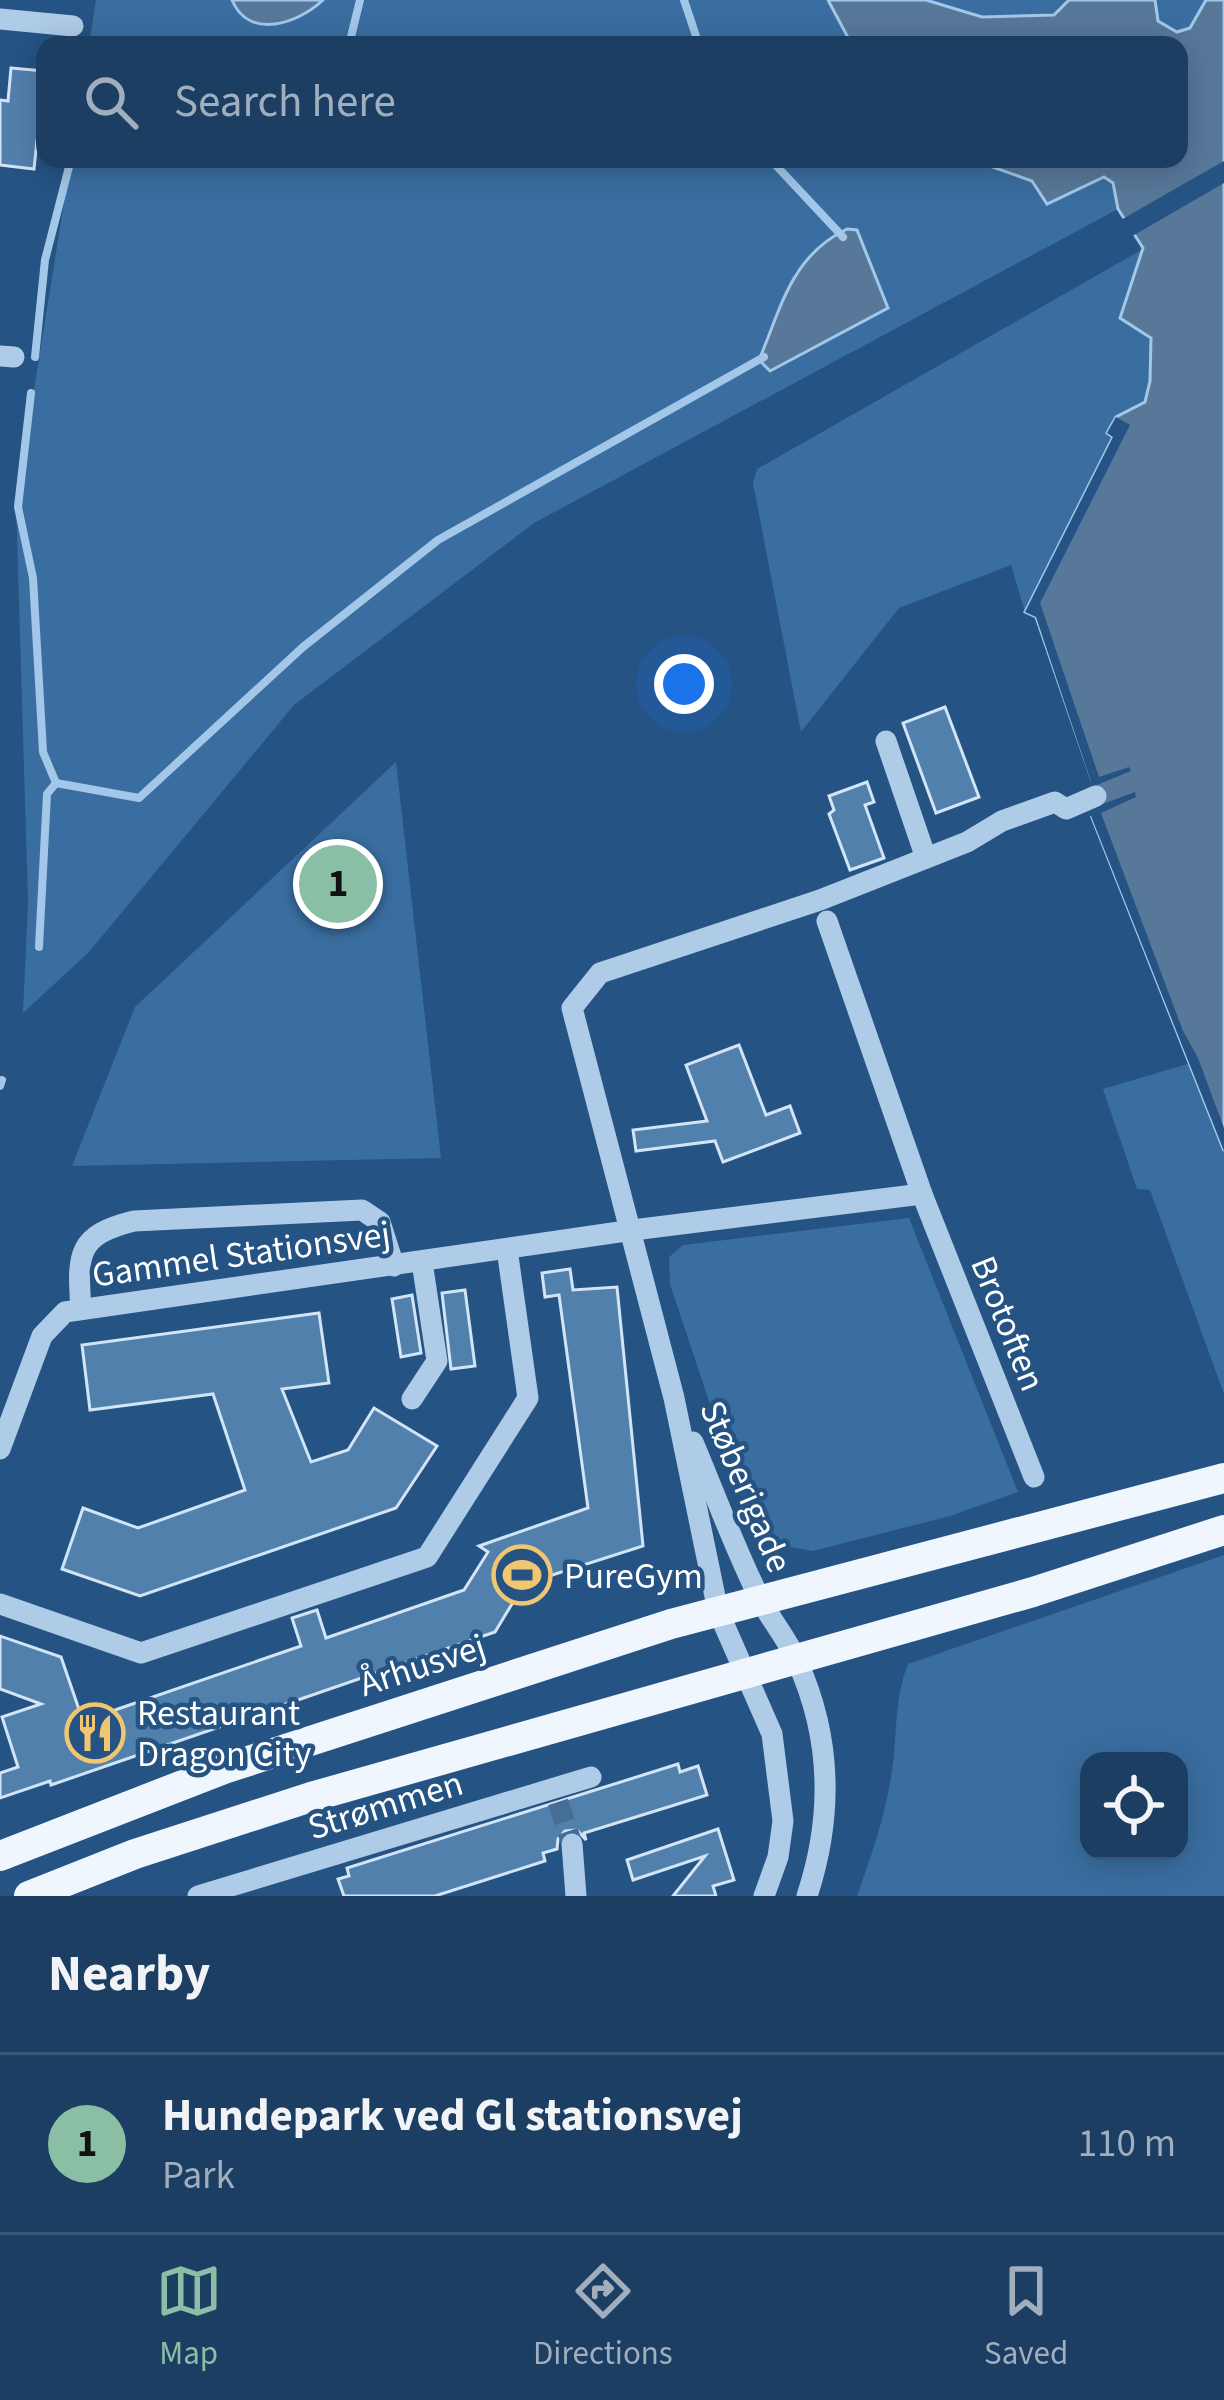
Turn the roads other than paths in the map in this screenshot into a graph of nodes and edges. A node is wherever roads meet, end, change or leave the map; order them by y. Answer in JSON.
{"nodes":[{"id":1,"x":0,"y":19,"type":"edge"},
{"id":2,"x":73,"y":26,"type":"dead end"},
{"id":3,"x":886,"y":740,"type":"dead end"},
{"id":4,"x":1096,"y":796,"type":"dead end"},
{"id":5,"x":926,"y":858,"type":"junction"},
{"id":6,"x":827,"y":921,"type":"dead end"},
{"id":7,"x":922,"y":1194,"type":"junction"},
{"id":8,"x":633,"y":1230,"type":"junction"},
{"id":9,"x":507,"y":1249,"type":"junction"},
{"id":10,"x":422,"y":1262,"type":"junction"},
{"id":11,"x":394,"y":1266,"type":"junction"},
{"id":12,"x":81,"y":1309,"type":"junction"},
{"id":13,"x":674,"y":1398,"type":"junction"},
{"id":14,"x":412,"y":1399,"type":"dead end"},
{"id":15,"x":0,"y":1449,"type":"edge"},
{"id":16,"x":1034,"y":1477,"type":"dead end"},
{"id":17,"x":1224,"y":1478,"type":"edge"},
{"id":18,"x":1224,"y":1531,"type":"edge"},
{"id":19,"x":760,"y":1600,"type":"junction"},
{"id":20,"x":0,"y":1604,"type":"edge"},
{"id":21,"x":718,"y":1611,"type":"junction"},
{"id":22,"x":796,"y":1659,"type":"junction"},
{"id":23,"x":748,"y":1673,"type":"junction"},
{"id":24,"x":591,"y":1777,"type":"dead end"},
{"id":25,"x":572,"y":1844,"type":"tunnel mouth"},
{"id":26,"x":0,"y":1856,"type":"edge"},
{"id":27,"x":29,"y":1896,"type":"edge"},
{"id":28,"x":197,"y":1896,"type":"edge"},
{"id":29,"x":576,"y":1896,"type":"edge"},
{"id":30,"x":764,"y":1896,"type":"edge"},
{"id":31,"x":807,"y":1896,"type":"edge"}],
"edges":[{"from":1,"to":2,"type":"street"},
{"from":3,"to":5,"type":"street"},
{"from":4,"to":5,"type":"street"},
{"from":5,"to":8,"type":"street","name":"Støberigade"},
{"from":6,"to":7,"type":"street","name":"Brotoften"},
{"from":7,"to":8,"type":"street"},
{"from":7,"to":16,"type":"street","name":"Brotoften"},
{"from":8,"to":9,"type":"street","name":"Gammel Stationsvej"},
{"from":8,"to":13,"type":"street","name":"Støberigade"},
{"from":9,"to":10,"type":"street","name":"Gammel Stationsvej"},
{"from":9,"to":20,"type":"street"},
{"from":10,"to":11,"type":"street","name":"Gammel Stationsvej"},
{"from":10,"to":14,"type":"street"},
{"from":11,"to":12,"type":"street","name":"Gammel Stationsvej"},
{"from":11,"to":12,"type":"street"},
{"from":12,"to":15,"type":"street","name":"Gammel Stationsvej"},
{"from":13,"to":19,"type":"street","name":"Støberigade"},
{"from":13,"to":21,"type":"street","name":"Støberigade"},
{"from":17,"to":19,"type":"main road","name":"Århusvej"},
{"from":18,"to":22,"type":"main road"},
{"from":19,"to":21,"type":"main road","name":"Århusvej"},
{"from":19,"to":22,"type":"street","name":"Støberigade"},
{"from":21,"to":23,"type":"street","name":"Støberigade"},
{"from":21,"to":26,"type":"main road","name":"Århusvej"},
{"from":22,"to":23,"type":"main road"},
{"from":22,"to":31,"type":"street","name":"Støberigade"},
{"from":23,"to":27,"type":"main road"},
{"from":23,"to":30,"type":"street","name":"Støberigade"},
{"from":24,"to":28,"type":"street","name":"Strømmen"},
{"from":25,"to":29,"type":"street"}]}
